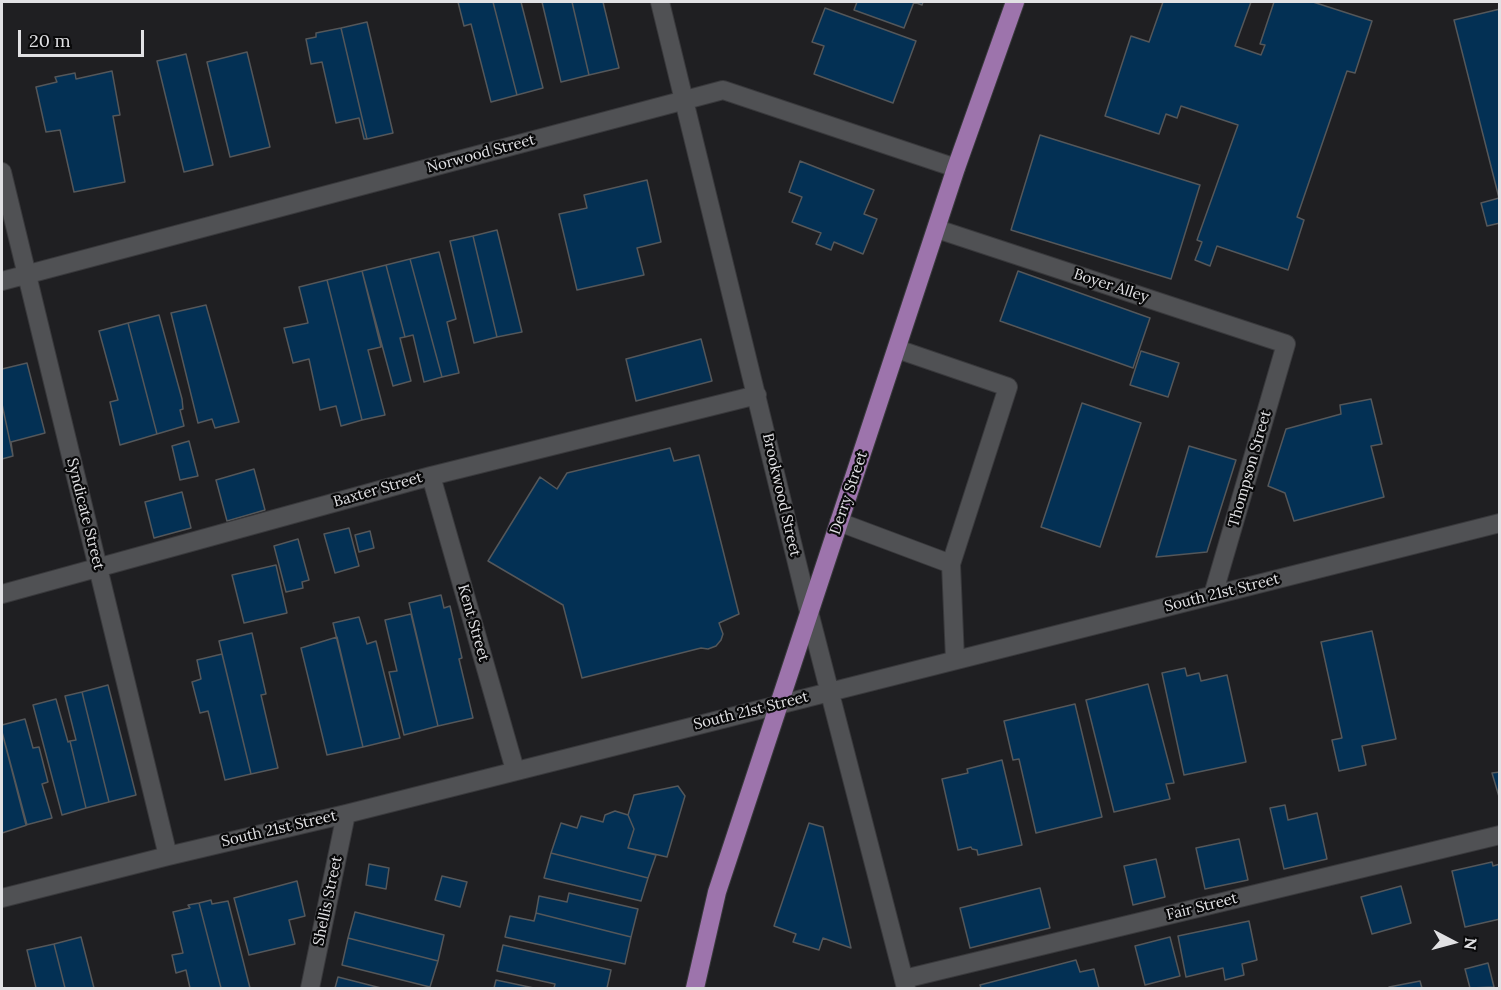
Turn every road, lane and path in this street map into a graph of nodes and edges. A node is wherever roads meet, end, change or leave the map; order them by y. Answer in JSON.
{"nodes":[{"id":1,"x":660,"y":2,"type":"edge"},
{"id":2,"x":1015,"y":2,"type":"edge"},
{"id":3,"x":685,"y":101,"type":"junction"},
{"id":4,"x":957,"y":168,"type":"junction"},
{"id":5,"x":2,"y":172,"type":"edge"},
{"id":6,"x":937,"y":229,"type":"junction"},
{"id":7,"x":27,"y":275,"type":"junction"},
{"id":8,"x":2,"y":281,"type":"edge"},
{"id":9,"x":1286,"y":344,"type":"joint"},
{"id":10,"x":897,"y":349,"type":"junction"},
{"id":11,"x":758,"y":395,"type":"junction"},
{"id":12,"x":431,"y":476,"type":"junction"},
{"id":13,"x":839,"y":522,"type":"junction"},
{"id":14,"x":1500,"y":523,"type":"edge"},
{"id":15,"x":951,"y":564,"type":"junction"},
{"id":16,"x":98,"y":568,"type":"junction"},
{"id":17,"x":2,"y":594,"type":"edge"},
{"id":18,"x":1213,"y":595,"type":"junction"},
{"id":19,"x":809,"y":612,"type":"junction"},
{"id":20,"x":955,"y":659,"type":"junction"},
{"id":21,"x":830,"y":691,"type":"junction"},
{"id":22,"x":779,"y":704,"type":"junction"},
{"id":23,"x":515,"y":770,"type":"junction"},
{"id":24,"x":346,"y":814,"type":"junction"},
{"id":25,"x":1500,"y":835,"type":"edge"},
{"id":26,"x":168,"y":856,"type":"junction"},
{"id":27,"x":2,"y":898,"type":"edge"},
{"id":28,"x":905,"y":984,"type":"edge"},
{"id":29,"x":309,"y":988,"type":"edge"},
{"id":30,"x":695,"y":988,"type":"edge"}],
"edges":[{"from":1,"to":3,"type":"street","name":"Brookwood Street"},
{"from":2,"to":4,"type":"main road","name":"Derry Street"},
{"from":3,"to":4,"type":"street","name":"Norwood Street"},
{"from":3,"to":7,"type":"street","name":"Norwood Street"},
{"from":3,"to":11,"type":"street","name":"Brookwood Street"},
{"from":4,"to":6,"type":"main road","name":"Derry Street"},
{"from":5,"to":7,"type":"street","name":"Syndicate Street"},
{"from":6,"to":9,"type":"street","name":"Boyer Alley"},
{"from":6,"to":10,"type":"main road","name":"Derry Street"},
{"from":7,"to":8,"type":"street","name":"Norwood Street"},
{"from":7,"to":16,"type":"street","name":"Syndicate Street"},
{"from":9,"to":18,"type":"street","name":"Thompson Street"},
{"from":10,"to":13,"type":"main road","name":"Derry Street"},
{"from":10,"to":15,"type":"street"},
{"from":11,"to":12,"type":"street","name":"Baxter Street"},
{"from":11,"to":19,"type":"street","name":"Brookwood Street"},
{"from":12,"to":16,"type":"street","name":"Baxter Street"},
{"from":12,"to":23,"type":"street","name":"Kent Street"},
{"from":13,"to":15,"type":"street"},
{"from":13,"to":19,"type":"main road","name":"Derry Street"},
{"from":14,"to":18,"type":"street","name":"South 21st Street"},
{"from":15,"to":20,"type":"street"},
{"from":16,"to":17,"type":"street","name":"Baxter Street"},
{"from":16,"to":26,"type":"street","name":"Syndicate Street"},
{"from":18,"to":20,"type":"street","name":"South 21st Street"},
{"from":19,"to":21,"type":"street","name":"Brookwood Street"},
{"from":19,"to":22,"type":"main road","name":"Derry Street"},
{"from":20,"to":21,"type":"street","name":"South 21st Street"},
{"from":21,"to":22,"type":"street","name":"South 21st Street"},
{"from":21,"to":28,"type":"street","name":"Brookwood Street"},
{"from":22,"to":23,"type":"street","name":"South 21st Street"},
{"from":22,"to":30,"type":"main road","name":"Derry Street"},
{"from":23,"to":24,"type":"street","name":"South 21st Street"},
{"from":24,"to":26,"type":"street","name":"South 21st Street"},
{"from":24,"to":29,"type":"street","name":"Shellis Street"},
{"from":25,"to":28,"type":"street","name":"Fair Street"},
{"from":26,"to":27,"type":"street","name":"South 21st Street"}]}
